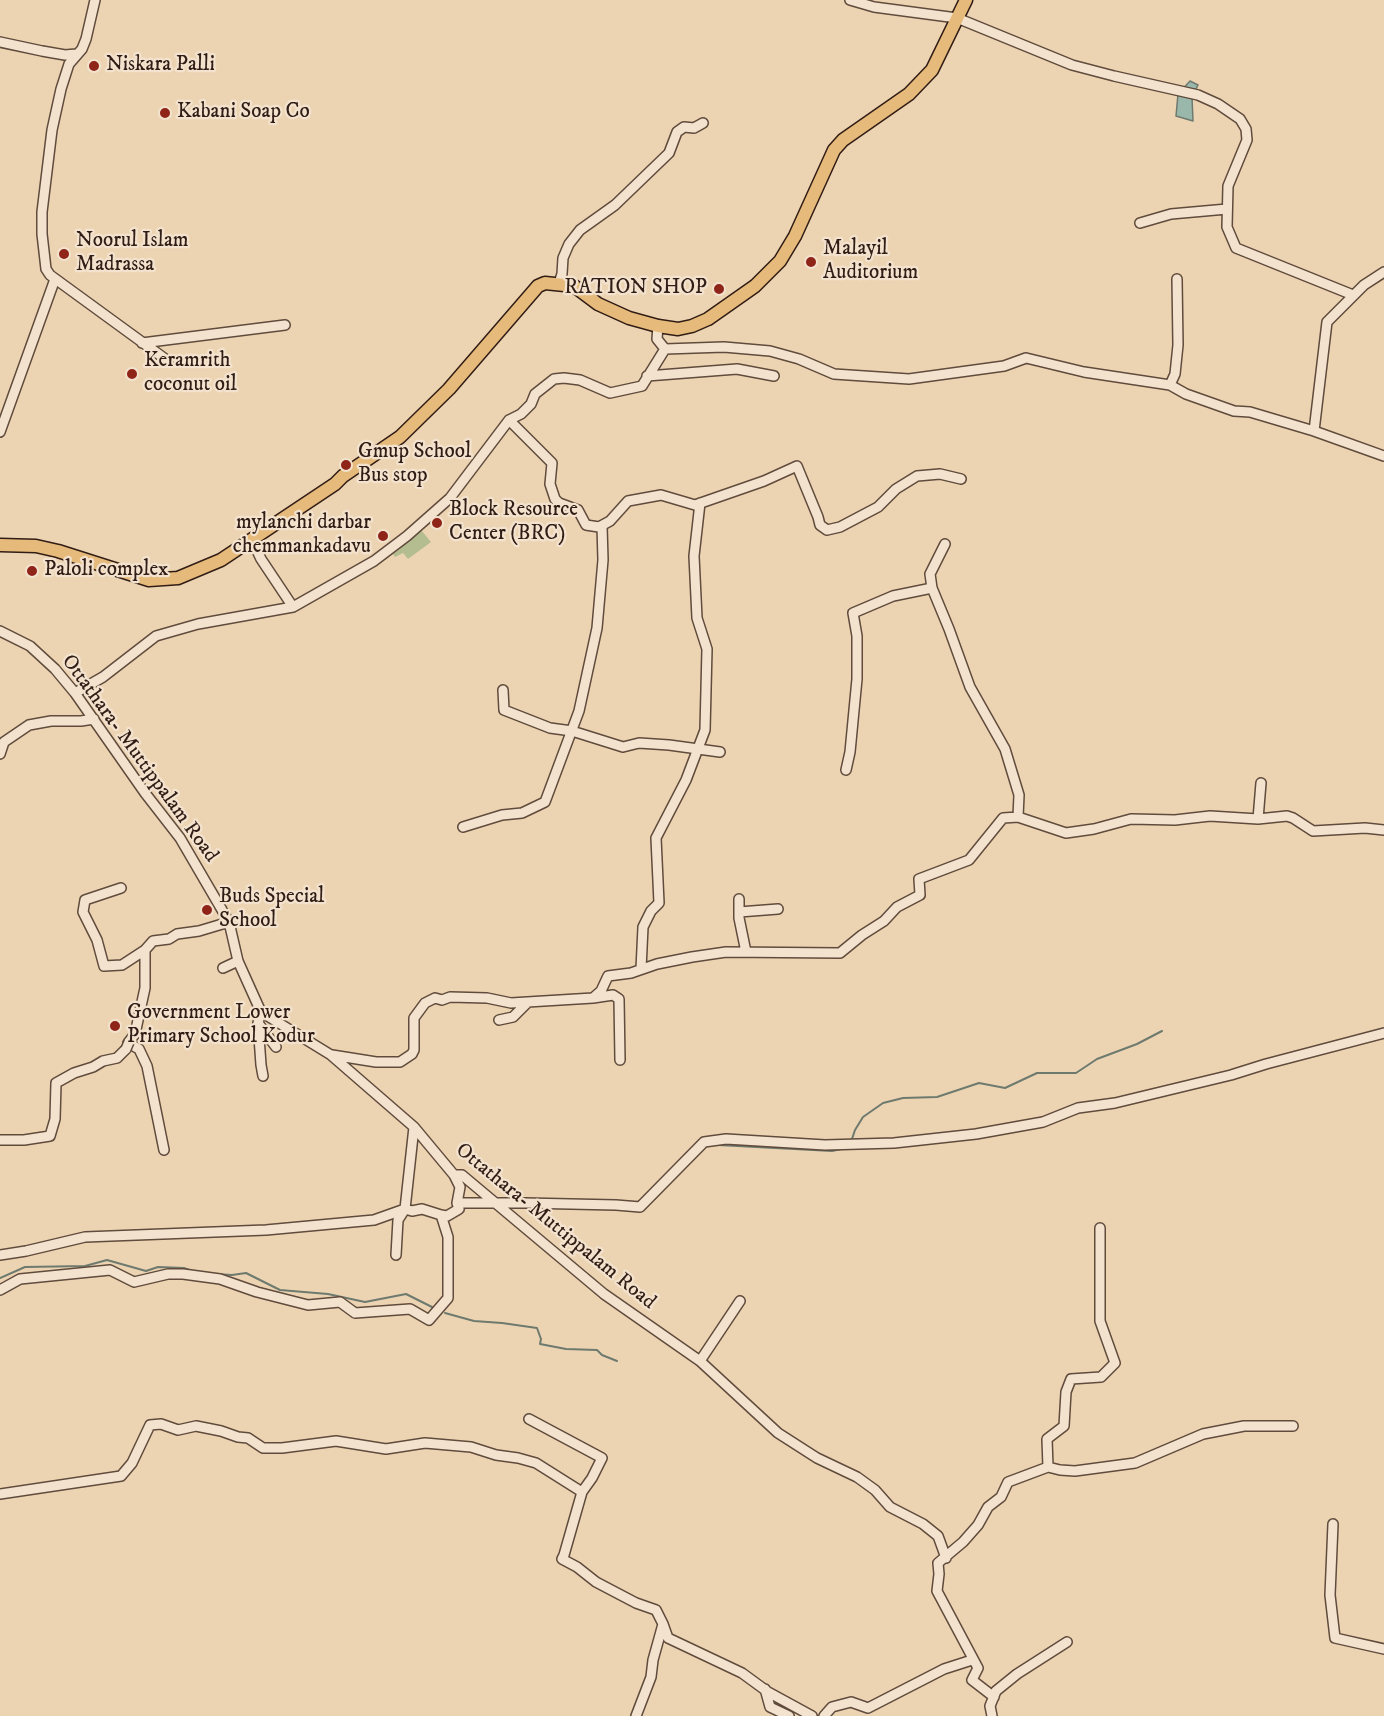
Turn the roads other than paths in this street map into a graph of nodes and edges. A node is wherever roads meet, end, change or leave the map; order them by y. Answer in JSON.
{"nodes":[{"id":1,"x":95,"y":0,"type":"edge"},
{"id":2,"x":850,"y":0,"type":"edge"},
{"id":3,"x":966,"y":0,"type":"edge"},
{"id":4,"x":957,"y":18,"type":"junction"},
{"id":5,"x":0,"y":42,"type":"edge"},
{"id":6,"x":76,"y":54,"type":"junction"},
{"id":7,"x":703,"y":123,"type":"dead end"},
{"id":8,"x":1227,"y":209,"type":"junction"},
{"id":9,"x":1140,"y":223,"type":"dead end"},
{"id":10,"x":1384,"y":272,"type":"edge"},
{"id":11,"x":55,"y":279,"type":"junction"},
{"id":12,"x":1177,"y":279,"type":"dead end"},
{"id":13,"x":559,"y":283,"type":"junction"},
{"id":14,"x":1353,"y":295,"type":"junction"},
{"id":15,"x":285,"y":325,"type":"dead end"},
{"id":16,"x":658,"y":326,"type":"junction"},
{"id":17,"x":142,"y":343,"type":"junction"},
{"id":18,"x":665,"y":349,"type":"junction"},
{"id":19,"x":168,"y":362,"type":"dead end"},
{"id":20,"x":648,"y":376,"type":"junction"},
{"id":21,"x":774,"y":376,"type":"dead end"},
{"id":22,"x":1170,"y":385,"type":"junction"},
{"id":23,"x":509,"y":420,"type":"junction"},
{"id":24,"x":1314,"y":431,"type":"junction"},
{"id":25,"x":0,"y":432,"type":"edge"},
{"id":26,"x":1384,"y":456,"type":"edge"},
{"id":27,"x":962,"y":479,"type":"dead end"},
{"id":28,"x":700,"y":503,"type":"junction"},
{"id":29,"x":602,"y":526,"type":"junction"},
{"id":30,"x":252,"y":540,"type":"junction"},
{"id":31,"x":945,"y":544,"type":"dead end"},
{"id":32,"x":0,"y":545,"type":"edge"},
{"id":33,"x":932,"y":588,"type":"junction"},
{"id":34,"x":293,"y":608,"type":"junction"},
{"id":35,"x":0,"y":631,"type":"edge"},
{"id":36,"x":502,"y":690,"type":"dead end"},
{"id":37,"x":75,"y":693,"type":"junction"},
{"id":38,"x":94,"y":719,"type":"junction"},
{"id":39,"x":572,"y":731,"type":"junction"},
{"id":40,"x":698,"y":749,"type":"junction"},
{"id":41,"x":720,"y":752,"type":"dead end"},
{"id":42,"x":0,"y":754,"type":"edge"},
{"id":43,"x":846,"y":770,"type":"dead end"},
{"id":44,"x":1261,"y":783,"type":"dead end"},
{"id":45,"x":1018,"y":817,"type":"junction"},
{"id":46,"x":1258,"y":819,"type":"junction"},
{"id":47,"x":463,"y":827,"type":"dead end"},
{"id":48,"x":1384,"y":830,"type":"edge"},
{"id":49,"x":121,"y":888,"type":"dead end"},
{"id":50,"x":739,"y":899,"type":"dead end"},
{"id":51,"x":778,"y":909,"type":"dead end"},
{"id":52,"x":739,"y":912,"type":"junction"},
{"id":53,"x":229,"y":922,"type":"junction"},
{"id":54,"x":145,"y":950,"type":"junction"},
{"id":55,"x":746,"y":952,"type":"junction"},
{"id":56,"x":238,"y":961,"type":"junction"},
{"id":57,"x":223,"y":968,"type":"dead end"},
{"id":58,"x":640,"y":969,"type":"junction"},
{"id":59,"x":593,"y":998,"type":"junction"},
{"id":60,"x":528,"y":1002,"type":"junction"},
{"id":61,"x":261,"y":1012,"type":"junction"},
{"id":62,"x":499,"y":1020,"type":"dead end"},
{"id":63,"x":258,"y":1023,"type":"junction"},
{"id":64,"x":1384,"y":1033,"type":"edge"},
{"id":65,"x":128,"y":1044,"type":"junction"},
{"id":66,"x":276,"y":1047,"type":"dead end"},
{"id":67,"x":331,"y":1055,"type":"junction"},
{"id":68,"x":620,"y":1060,"type":"dead end"},
{"id":69,"x":264,"y":1076,"type":"dead end"},
{"id":70,"x":414,"y":1127,"type":"junction"},
{"id":71,"x":0,"y":1140,"type":"edge"},
{"id":72,"x":164,"y":1150,"type":"dead end"},
{"id":73,"x":454,"y":1174,"type":"junction"},
{"id":74,"x":494,"y":1202,"type":"junction"},
{"id":75,"x":457,"y":1203,"type":"junction"},
{"id":76,"x":405,"y":1209,"type":"junction"},
{"id":77,"x":441,"y":1215,"type":"junction"},
{"id":78,"x":1100,"y":1228,"type":"dead end"},
{"id":79,"x":0,"y":1255,"type":"edge"},
{"id":80,"x":396,"y":1255,"type":"dead end"},
{"id":81,"x":0,"y":1290,"type":"edge"},
{"id":82,"x":740,"y":1301,"type":"dead end"},
{"id":83,"x":700,"y":1361,"type":"junction"},
{"id":84,"x":529,"y":1419,"type":"dead end"},
{"id":85,"x":1293,"y":1426,"type":"dead end"},
{"id":86,"x":1048,"y":1467,"type":"junction"},
{"id":87,"x":582,"y":1492,"type":"junction"},
{"id":88,"x":0,"y":1494,"type":"edge"},
{"id":89,"x":1333,"y":1524,"type":"dead end"},
{"id":90,"x":946,"y":1558,"type":"junction"},
{"id":91,"x":663,"y":1624,"type":"junction"},
{"id":92,"x":1067,"y":1642,"type":"dead end"},
{"id":93,"x":1384,"y":1649,"type":"edge"},
{"id":94,"x":972,"y":1660,"type":"dead end"},
{"id":95,"x":765,"y":1689,"type":"junction"},
{"id":96,"x":994,"y":1697,"type":"junction"},
{"id":97,"x":636,"y":1716,"type":"edge"},
{"id":98,"x":789,"y":1716,"type":"edge"},
{"id":99,"x":812,"y":1716,"type":"edge"},
{"id":100,"x":824,"y":1716,"type":"edge"},
{"id":101,"x":992,"y":1716,"type":"edge"}],
"edges":[{"from":1,"to":6,"type":"street"},
{"from":2,"to":4,"type":"street"},
{"from":3,"to":4,"type":"main road"},
{"from":4,"to":8,"type":"street"},
{"from":4,"to":16,"type":"main road"},
{"from":5,"to":6,"type":"street"},
{"from":6,"to":11,"type":"street"},
{"from":7,"to":13,"type":"street"},
{"from":8,"to":9,"type":"street"},
{"from":8,"to":14,"type":"street"},
{"from":10,"to":14,"type":"street"},
{"from":11,"to":17,"type":"street"},
{"from":11,"to":25,"type":"street"},
{"from":12,"to":22,"type":"street"},
{"from":13,"to":16,"type":"main road"},
{"from":13,"to":30,"type":"main road"},
{"from":14,"to":24,"type":"street"},
{"from":15,"to":17,"type":"street"},
{"from":16,"to":18,"type":"street"},
{"from":17,"to":19,"type":"street"},
{"from":18,"to":20,"type":"street"},
{"from":18,"to":22,"type":"street"},
{"from":20,"to":21,"type":"street"},
{"from":20,"to":23,"type":"street"},
{"from":22,"to":24,"type":"street"},
{"from":23,"to":29,"type":"street"},
{"from":23,"to":34,"type":"street"},
{"from":24,"to":26,"type":"street"},
{"from":27,"to":28,"type":"street"},
{"from":28,"to":29,"type":"street"},
{"from":28,"to":40,"type":"street"},
{"from":29,"to":39,"type":"street"},
{"from":30,"to":32,"type":"main road"},
{"from":30,"to":34,"type":"street"},
{"from":31,"to":33,"type":"street"},
{"from":33,"to":43,"type":"street"},
{"from":33,"to":45,"type":"street"},
{"from":34,"to":37,"type":"street"},
{"from":35,"to":37,"type":"street","name":"Ottathara- Muttippalam Road"},
{"from":36,"to":39,"type":"street"},
{"from":37,"to":38,"type":"street","name":"Ottathara- Muttippalam Road"},
{"from":38,"to":42,"type":"street"},
{"from":38,"to":53,"type":"street","name":"Ottathara- Muttippalam Road"},
{"from":39,"to":40,"type":"street"},
{"from":39,"to":47,"type":"street"},
{"from":40,"to":41,"type":"street"},
{"from":40,"to":58,"type":"street"},
{"from":44,"to":46,"type":"street"},
{"from":45,"to":46,"type":"street"},
{"from":45,"to":55,"type":"street"},
{"from":46,"to":48,"type":"street"},
{"from":49,"to":54,"type":"street"},
{"from":50,"to":52,"type":"street"},
{"from":51,"to":52,"type":"street"},
{"from":52,"to":55,"type":"street"},
{"from":53,"to":54,"type":"street"},
{"from":53,"to":56,"type":"street","name":"Ottathara- Muttippalam Road"},
{"from":54,"to":65,"type":"street"},
{"from":55,"to":58,"type":"street"},
{"from":56,"to":57,"type":"street"},
{"from":56,"to":61,"type":"street","name":"Ottathara- Muttippalam Road"},
{"from":58,"to":59,"type":"street"},
{"from":59,"to":60,"type":"street"},
{"from":59,"to":68,"type":"street"},
{"from":60,"to":62,"type":"street"},
{"from":60,"to":67,"type":"street"},
{"from":61,"to":63,"type":"street"},
{"from":61,"to":67,"type":"street","name":"Ottathara- Muttippalam Road"},
{"from":63,"to":66,"type":"street"},
{"from":63,"to":69,"type":"street"},
{"from":64,"to":74,"type":"street"},
{"from":65,"to":71,"type":"street"},
{"from":65,"to":72,"type":"street"},
{"from":67,"to":70,"type":"street","name":"Ottathara- Muttippalam Road"},
{"from":70,"to":73,"type":"street","name":"Ottathara- Muttippalam Road"},
{"from":70,"to":76,"type":"street"},
{"from":73,"to":74,"type":"street","name":"Ottathara- Muttippalam Road"},
{"from":73,"to":75,"type":"street"},
{"from":74,"to":75,"type":"street"},
{"from":74,"to":83,"type":"street","name":"Ottathara- Muttippalam Road"},
{"from":75,"to":77,"type":"street"},
{"from":76,"to":77,"type":"street"},
{"from":76,"to":79,"type":"street"},
{"from":76,"to":80,"type":"street"},
{"from":77,"to":81,"type":"street"},
{"from":78,"to":86,"type":"street"},
{"from":82,"to":83,"type":"street"},
{"from":83,"to":90,"type":"street","name":"Ottathara- Muttippalam Road"},
{"from":84,"to":87,"type":"street"},
{"from":85,"to":86,"type":"street"},
{"from":86,"to":90,"type":"street"},
{"from":87,"to":88,"type":"street"},
{"from":87,"to":91,"type":"street"},
{"from":89,"to":93,"type":"street"},
{"from":90,"to":96,"type":"street"},
{"from":91,"to":95,"type":"street"},
{"from":91,"to":97,"type":"street"},
{"from":92,"to":96,"type":"street"},
{"from":94,"to":100,"type":"street"},
{"from":95,"to":98,"type":"street"},
{"from":95,"to":99,"type":"street"},
{"from":96,"to":101,"type":"street"}]}
